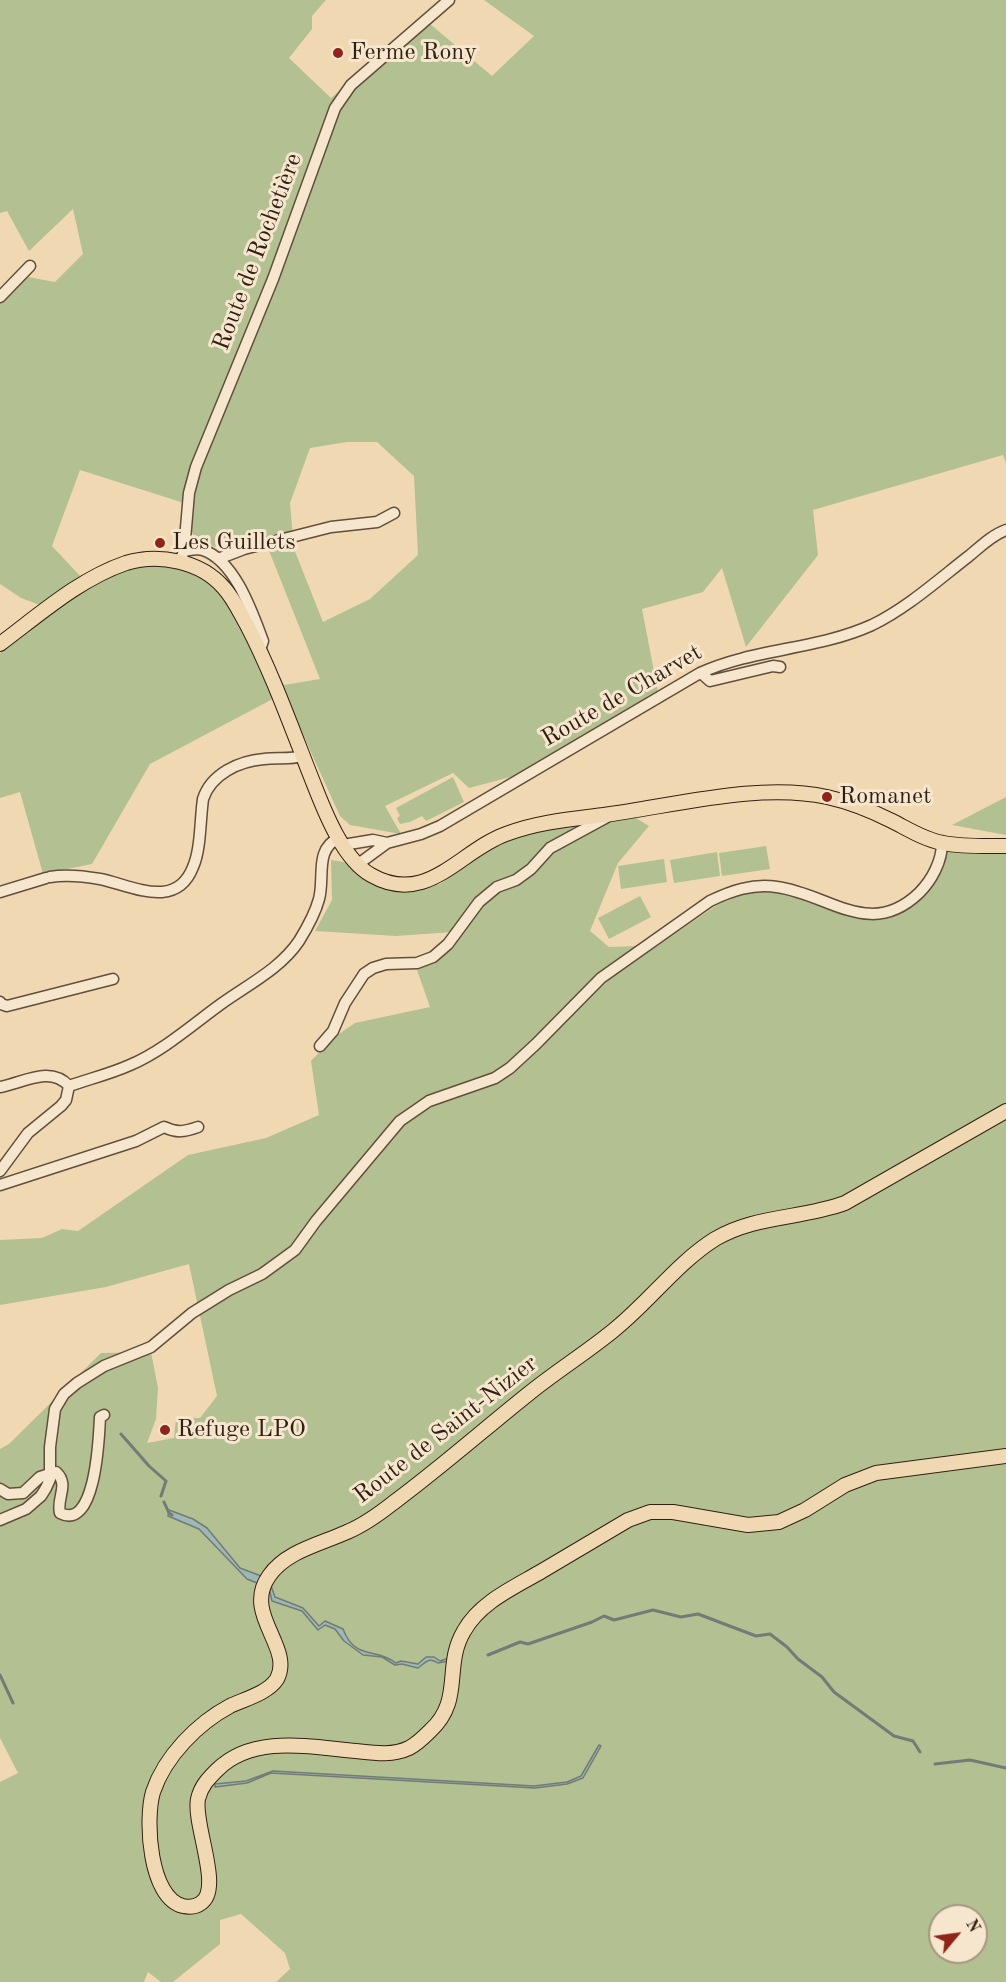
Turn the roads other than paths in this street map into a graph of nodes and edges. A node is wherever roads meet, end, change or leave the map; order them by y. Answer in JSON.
{"nodes":[{"id":1,"x":449,"y":0,"type":"edge"},
{"id":2,"x":30,"y":266,"type":"dead end"},
{"id":3,"x":0,"y":297,"type":"edge"},
{"id":4,"x":394,"y":513,"type":"dead end"},
{"id":5,"x":1006,"y":530,"type":"edge"},
{"id":6,"x":182,"y":556,"type":"junction"},
{"id":7,"x":218,"y":559,"type":"junction"},
{"id":8,"x":0,"y":644,"type":"edge"},
{"id":9,"x":260,"y":650,"type":"junction"},
{"id":10,"x":780,"y":666,"type":"dead end"},
{"id":11,"x":701,"y":673,"type":"junction"},
{"id":12,"x":303,"y":756,"type":"junction"},
{"id":13,"x":612,"y":814,"type":"junction"},
{"id":14,"x":341,"y":842,"type":"junction"},
{"id":15,"x":387,"y":843,"type":"junction"},
{"id":16,"x":942,"y":843,"type":"junction"},
{"id":17,"x":1006,"y":846,"type":"edge"},
{"id":18,"x":357,"y":864,"type":"junction"},
{"id":19,"x":0,"y":892,"type":"edge"},
{"id":20,"x":113,"y":979,"type":"dead end"},
{"id":21,"x":0,"y":1002,"type":"edge"},
{"id":22,"x":320,"y":1046,"type":"dead end"},
{"id":23,"x":69,"y":1086,"type":"junction"},
{"id":24,"x":0,"y":1087,"type":"edge"},
{"id":25,"x":1006,"y":1111,"type":"edge"},
{"id":26,"x":198,"y":1127,"type":"dead end"},
{"id":27,"x":0,"y":1171,"type":"edge"},
{"id":28,"x":0,"y":1185,"type":"edge"},
{"id":29,"x":104,"y":1415,"type":"dead end"},
{"id":30,"x":1006,"y":1456,"type":"edge"},
{"id":31,"x":50,"y":1474,"type":"junction"},
{"id":32,"x":0,"y":1489,"type":"edge"},
{"id":33,"x":0,"y":1520,"type":"edge"}],
"edges":[{"from":1,"to":6,"type":"street","name":"Route de Rochetière"},
{"from":2,"to":3,"type":"street"},
{"from":4,"to":7,"type":"street"},
{"from":5,"to":11,"type":"street","name":"Route de Charvet"},
{"from":6,"to":7,"type":"street"},
{"from":6,"to":8,"type":"main road"},
{"from":6,"to":9,"type":"main road"},
{"from":7,"to":9,"type":"street"},
{"from":9,"to":12,"type":"main road"},
{"from":10,"to":11,"type":"street"},
{"from":11,"to":15,"type":"street","name":"Route de Charvet"},
{"from":12,"to":14,"type":"main road"},
{"from":12,"to":19,"type":"street"},
{"from":13,"to":16,"type":"main road"},
{"from":13,"to":18,"type":"main road"},
{"from":13,"to":22,"type":"street"},
{"from":14,"to":15,"type":"street","name":"Route de Charvet"},
{"from":14,"to":18,"type":"main road"},
{"from":14,"to":23,"type":"street"},
{"from":15,"to":18,"type":"street","name":"Route de Charvet"},
{"from":16,"to":17,"type":"main road"},
{"from":16,"to":31,"type":"street"},
{"from":20,"to":21,"type":"street"},
{"from":23,"to":24,"type":"street"},
{"from":23,"to":27,"type":"street"},
{"from":25,"to":30,"type":"main road","name":"Route de Saint-Nizier"},
{"from":26,"to":28,"type":"street"},
{"from":29,"to":31,"type":"street"},
{"from":31,"to":32,"type":"street"},
{"from":31,"to":33,"type":"street"}]}
